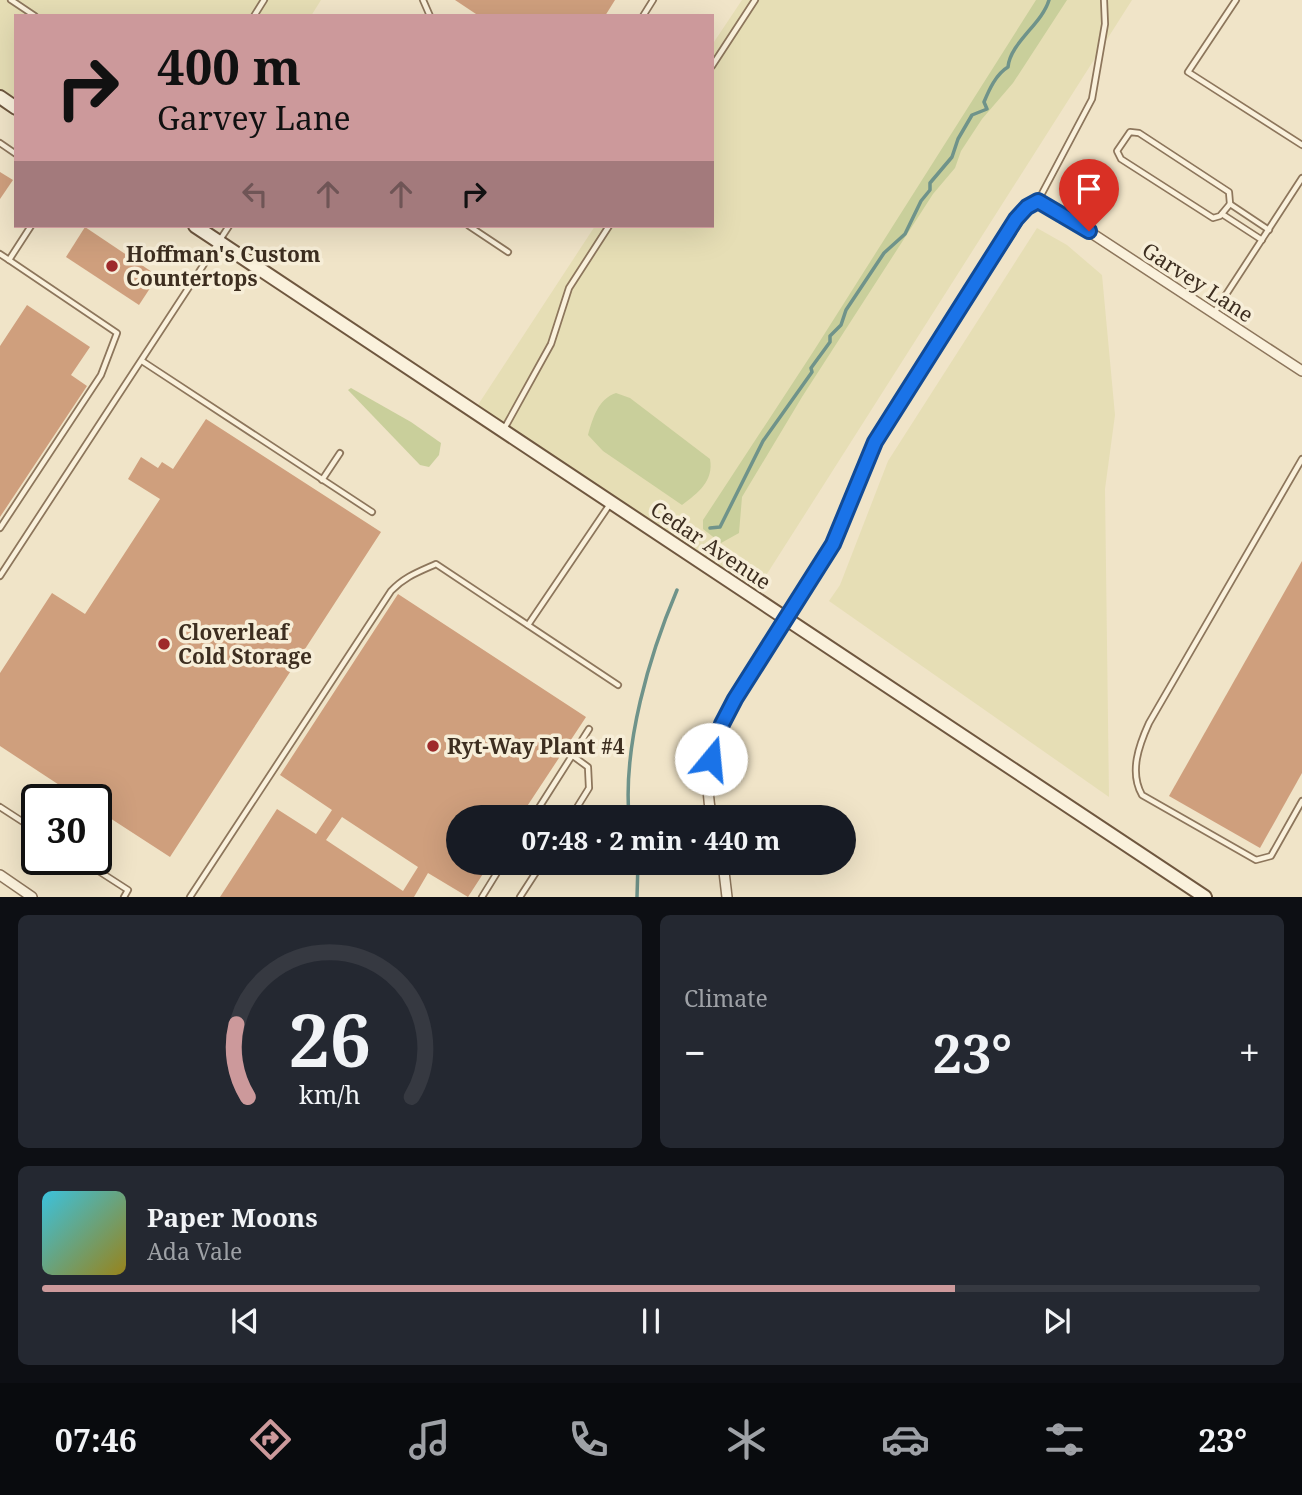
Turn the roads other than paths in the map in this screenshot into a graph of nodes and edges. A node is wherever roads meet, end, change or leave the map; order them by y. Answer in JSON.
{"nodes":[{"id":1,"x":11,"y":0,"type":"edge"},
{"id":2,"x":755,"y":0,"type":"edge"},
{"id":3,"x":1104,"y":0,"type":"edge"},
{"id":4,"x":1236,"y":0,"type":"edge"},
{"id":5,"x":32,"y":14,"type":"edge"},
{"id":6,"x":714,"y":63,"type":"edge"},
{"id":7,"x":1302,"y":145,"type":"edge"},
{"id":8,"x":1302,"y":178,"type":"edge"},
{"id":9,"x":1038,"y":201,"type":"junction"},
{"id":10,"x":1230,"y":204,"type":"junction"},
{"id":11,"x":1222,"y":214,"type":"junction"},
{"id":12,"x":30,"y":228,"type":"edge"},
{"id":13,"x":198,"y":228,"type":"edge"},
{"id":14,"x":228,"y":228,"type":"edge"},
{"id":15,"x":474,"y":228,"type":"edge"},
{"id":16,"x":608,"y":228,"type":"edge"},
{"id":17,"x":1269,"y":230,"type":"junction"},
{"id":18,"x":1262,"y":240,"type":"junction"},
{"id":19,"x":219,"y":242,"type":"junction"},
{"id":20,"x":508,"y":251,"type":"dead end"},
{"id":21,"x":0,"y":254,"type":"edge"},
{"id":22,"x":9,"y":260,"type":"junction"},
{"id":23,"x":1214,"y":314,"type":"junction"},
{"id":24,"x":141,"y":361,"type":"junction"},
{"id":25,"x":1302,"y":371,"type":"edge"},
{"id":26,"x":503,"y":430,"type":"junction"},
{"id":27,"x":340,"y":453,"type":"dead end"},
{"id":28,"x":1302,"y":459,"type":"edge"},
{"id":29,"x":322,"y":480,"type":"junction"},
{"id":30,"x":611,"y":502,"type":"junction"},
{"id":31,"x":372,"y":512,"type":"dead end"},
{"id":32,"x":0,"y":528,"type":"edge"},
{"id":33,"x":0,"y":576,"type":"edge"},
{"id":34,"x":787,"y":619,"type":"junction"},
{"id":35,"x":528,"y":625,"type":"junction"},
{"id":36,"x":618,"y":685,"type":"dead end"},
{"id":37,"x":589,"y":729,"type":"dead end"},
{"id":38,"x":573,"y":755,"type":"junction"},
{"id":39,"x":1302,"y":801,"type":"edge"},
{"id":40,"x":541,"y":805,"type":"edge"},
{"id":41,"x":578,"y":805,"type":"edge"},
{"id":42,"x":711,"y":805,"type":"edge"},
{"id":43,"x":0,"y":807,"type":"edge"},
{"id":44,"x":21,"y":821,"type":"edge"},
{"id":45,"x":0,"y":875,"type":"edge"},
{"id":46,"x":105,"y":875,"type":"edge"},
{"id":47,"x":496,"y":875,"type":"edge"},
{"id":48,"x":534,"y":875,"type":"edge"},
{"id":49,"x":724,"y":875,"type":"edge"},
{"id":50,"x":32,"y":897,"type":"edge"},
{"id":51,"x":124,"y":897,"type":"edge"},
{"id":52,"x":190,"y":897,"type":"edge"},
{"id":53,"x":482,"y":897,"type":"edge"},
{"id":54,"x":520,"y":897,"type":"edge"},
{"id":55,"x":727,"y":897,"type":"edge"},
{"id":56,"x":1205,"y":897,"type":"edge"}],
"edges":[{"from":1,"to":5,"type":"lane"},
{"from":2,"to":6,"type":"lane"},
{"from":3,"to":9,"type":"lane"},
{"from":4,"to":7,"type":"lane"},
{"from":8,"to":17,"type":"lane"},
{"from":9,"to":23,"type":"street","name":"Garvey Lane"},
{"from":9,"to":34,"type":"street"},
{"from":10,"to":11,"type":"lane"},
{"from":10,"to":11,"type":"lane"},
{"from":10,"to":17,"type":"lane"},
{"from":11,"to":18,"type":"lane"},
{"from":12,"to":22,"type":"lane"},
{"from":13,"to":19,"type":"main road","name":"Cedar Avenue"},
{"from":14,"to":19,"type":"lane"},
{"from":15,"to":20,"type":"lane"},
{"from":16,"to":26,"type":"lane"},
{"from":17,"to":18,"type":"lane"},
{"from":18,"to":23,"type":"lane"},
{"from":19,"to":24,"type":"lane"},
{"from":19,"to":26,"type":"main road","name":"Cedar Avenue"},
{"from":21,"to":22,"type":"lane"},
{"from":22,"to":32,"type":"lane"},
{"from":23,"to":25,"type":"street","name":"Garvey Lane"},
{"from":24,"to":29,"type":"lane"},
{"from":24,"to":33,"type":"lane"},
{"from":26,"to":30,"type":"main road","name":"Cedar Avenue"},
{"from":27,"to":29,"type":"lane"},
{"from":28,"to":39,"type":"lane"},
{"from":29,"to":31,"type":"lane"},
{"from":30,"to":34,"type":"main road","name":"Cedar Avenue"},
{"from":30,"to":35,"type":"lane"},
{"from":34,"to":42,"type":"street"},
{"from":34,"to":56,"type":"main road","name":"Cedar Avenue"},
{"from":35,"to":36,"type":"lane"},
{"from":35,"to":52,"type":"lane"},
{"from":37,"to":38,"type":"lane"},
{"from":38,"to":40,"type":"lane"},
{"from":38,"to":41,"type":"lane"},
{"from":43,"to":44,"type":"lane"},
{"from":45,"to":50,"type":"street"},
{"from":46,"to":51,"type":"lane"},
{"from":47,"to":53,"type":"lane"},
{"from":48,"to":54,"type":"lane"},
{"from":49,"to":55,"type":"street"}]}
